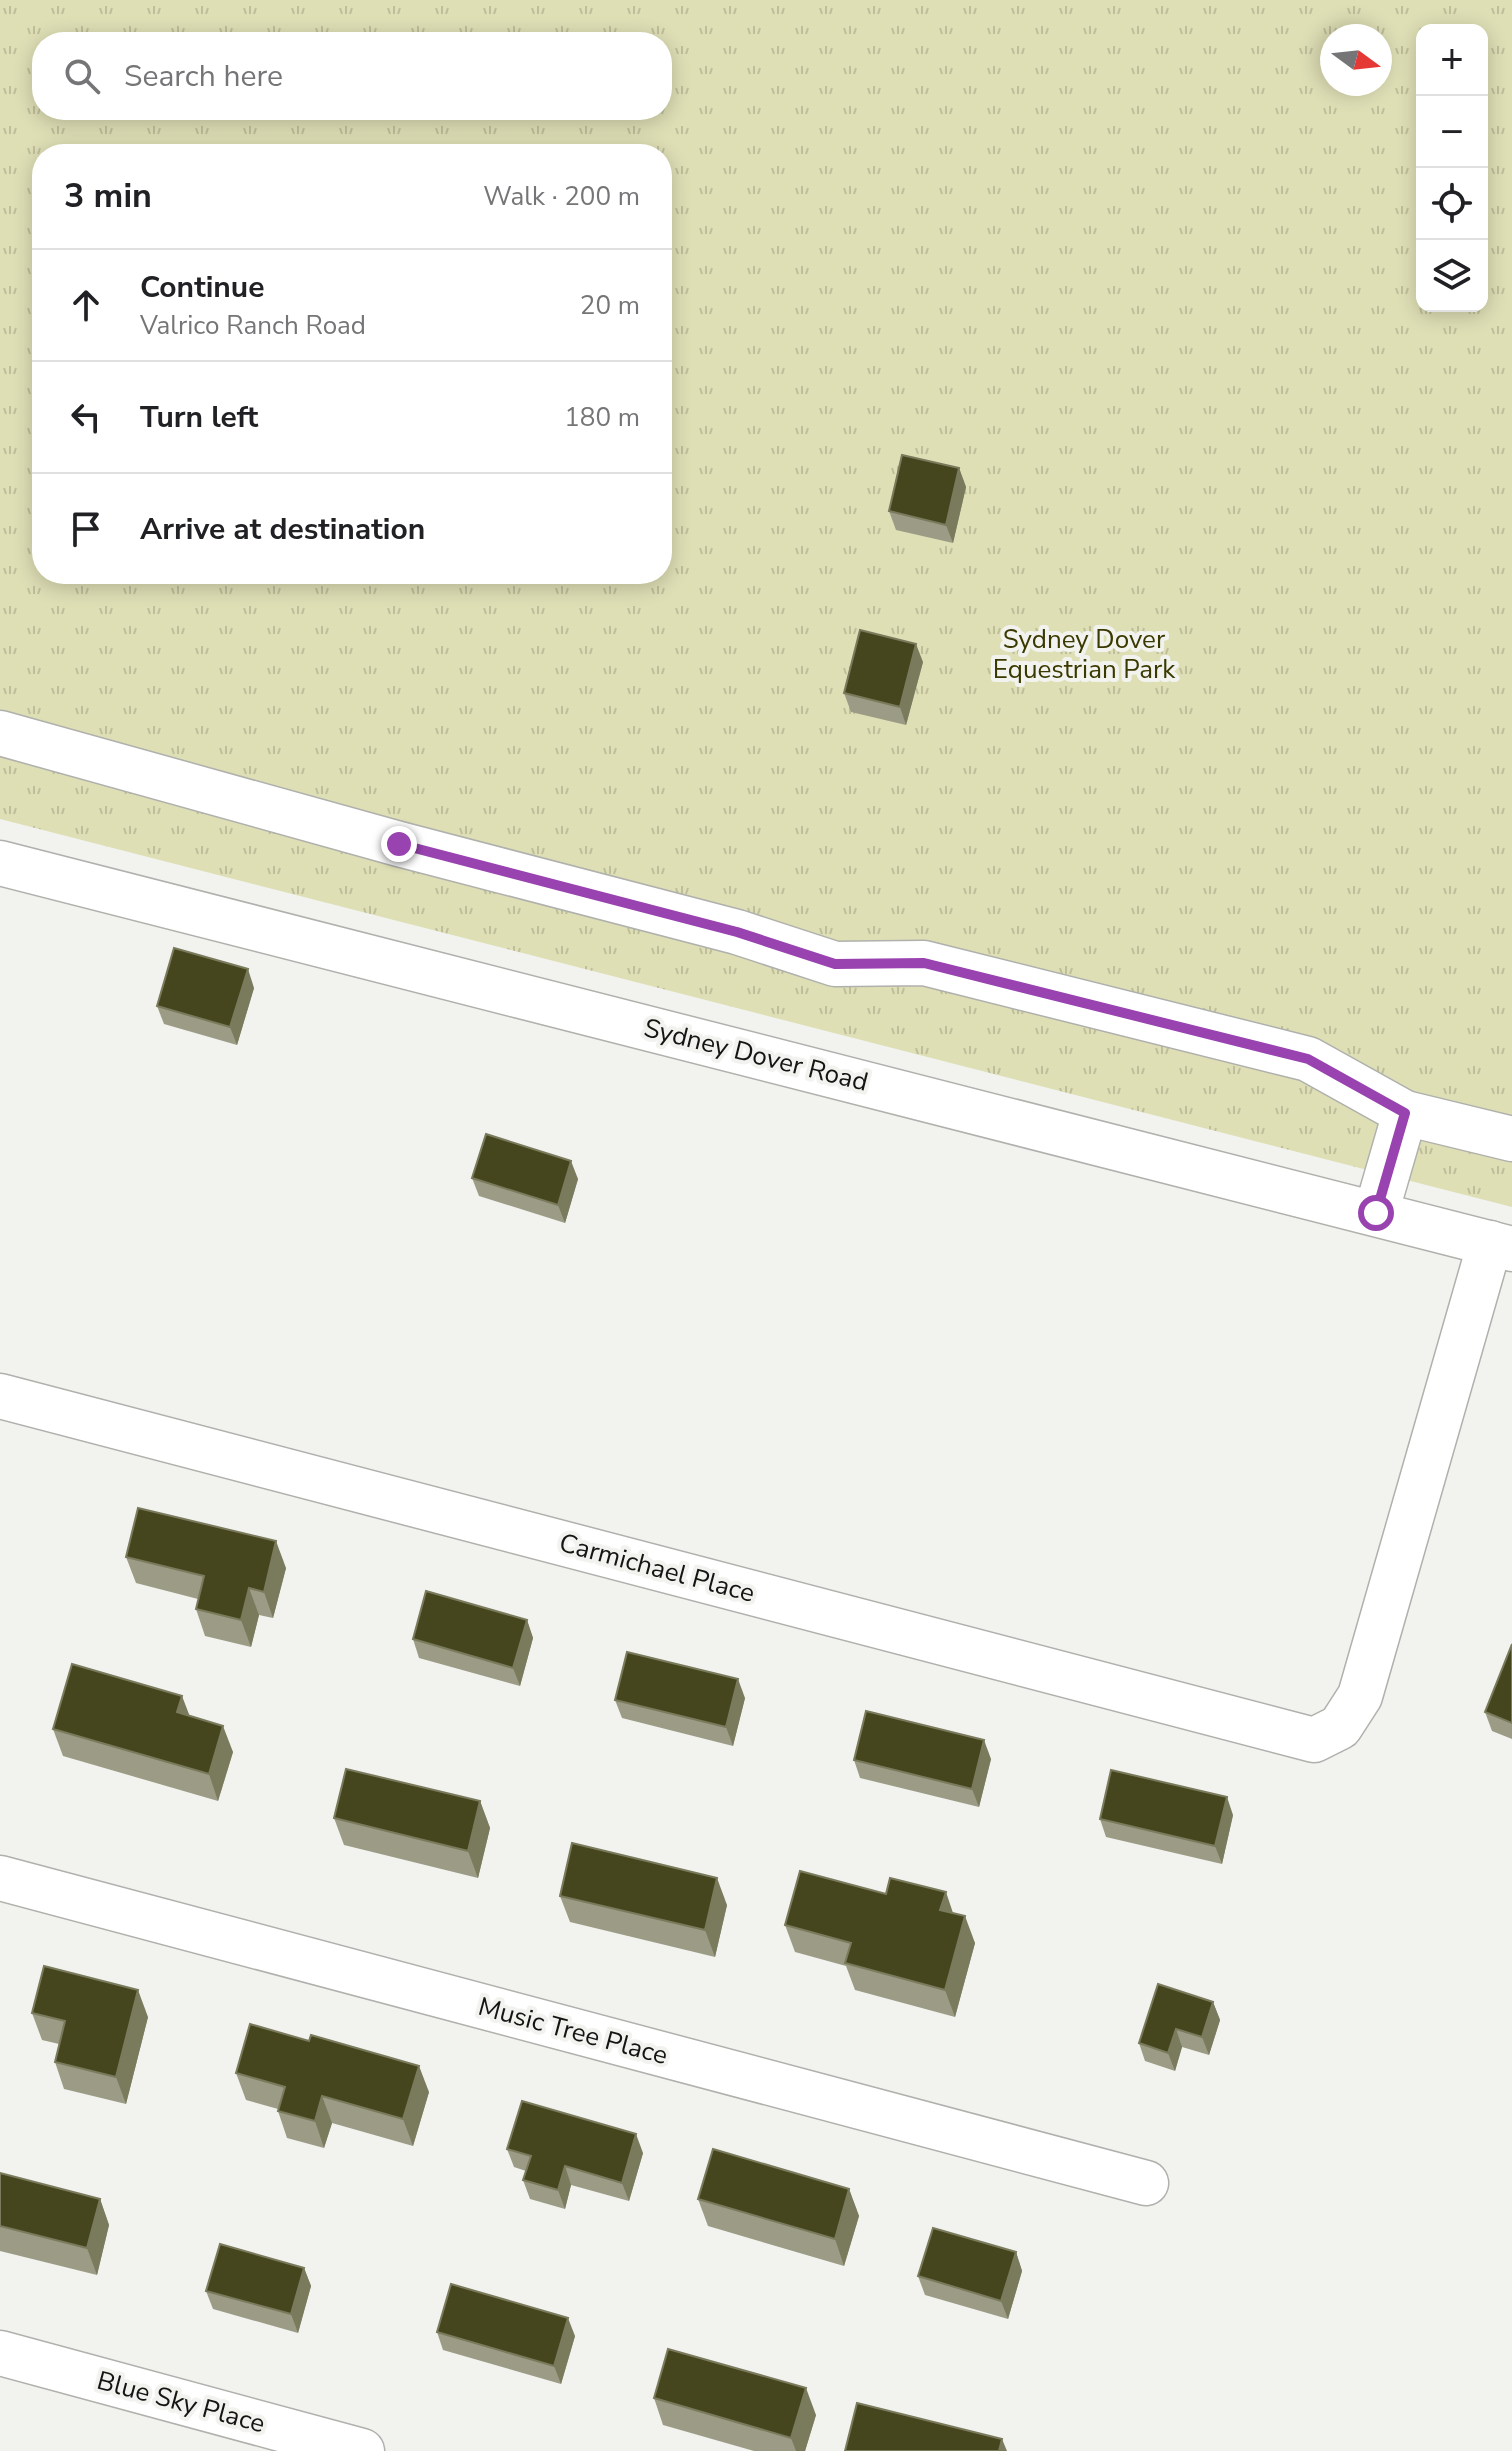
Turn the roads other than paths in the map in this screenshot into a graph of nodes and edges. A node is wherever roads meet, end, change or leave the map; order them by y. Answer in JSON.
{"nodes":[{"id":1,"x":0,"y":733,"type":"edge"},
{"id":2,"x":0,"y":863,"type":"edge"},
{"id":3,"x":1405,"y":1113,"type":"junction"},
{"id":4,"x":1512,"y":1139,"type":"edge"},
{"id":5,"x":1376,"y":1213,"type":"junction"},
{"id":6,"x":1501,"y":1246,"type":"edge"},
{"id":7,"x":0,"y":1396,"type":"edge"},
{"id":8,"x":0,"y":1878,"type":"edge"},
{"id":9,"x":1146,"y":2183,"type":"dead end"},
{"id":10,"x":0,"y":2353,"type":"edge"},
{"id":11,"x":362,"y":2451,"type":"edge"}],
"edges":[{"from":1,"to":3,"type":"street"},
{"from":2,"to":5,"type":"street","name":"Sydney Dover Road"},
{"from":3,"to":4,"type":"street"},
{"from":3,"to":5,"type":"street"},
{"from":5,"to":6,"type":"street","name":"Sydney Dover Road"},
{"from":6,"to":7,"type":"street","name":"Carmichael Place"},
{"from":8,"to":9,"type":"street","name":"Music Tree Place"},
{"from":10,"to":11,"type":"street","name":"Blue Sky Place"}]}
